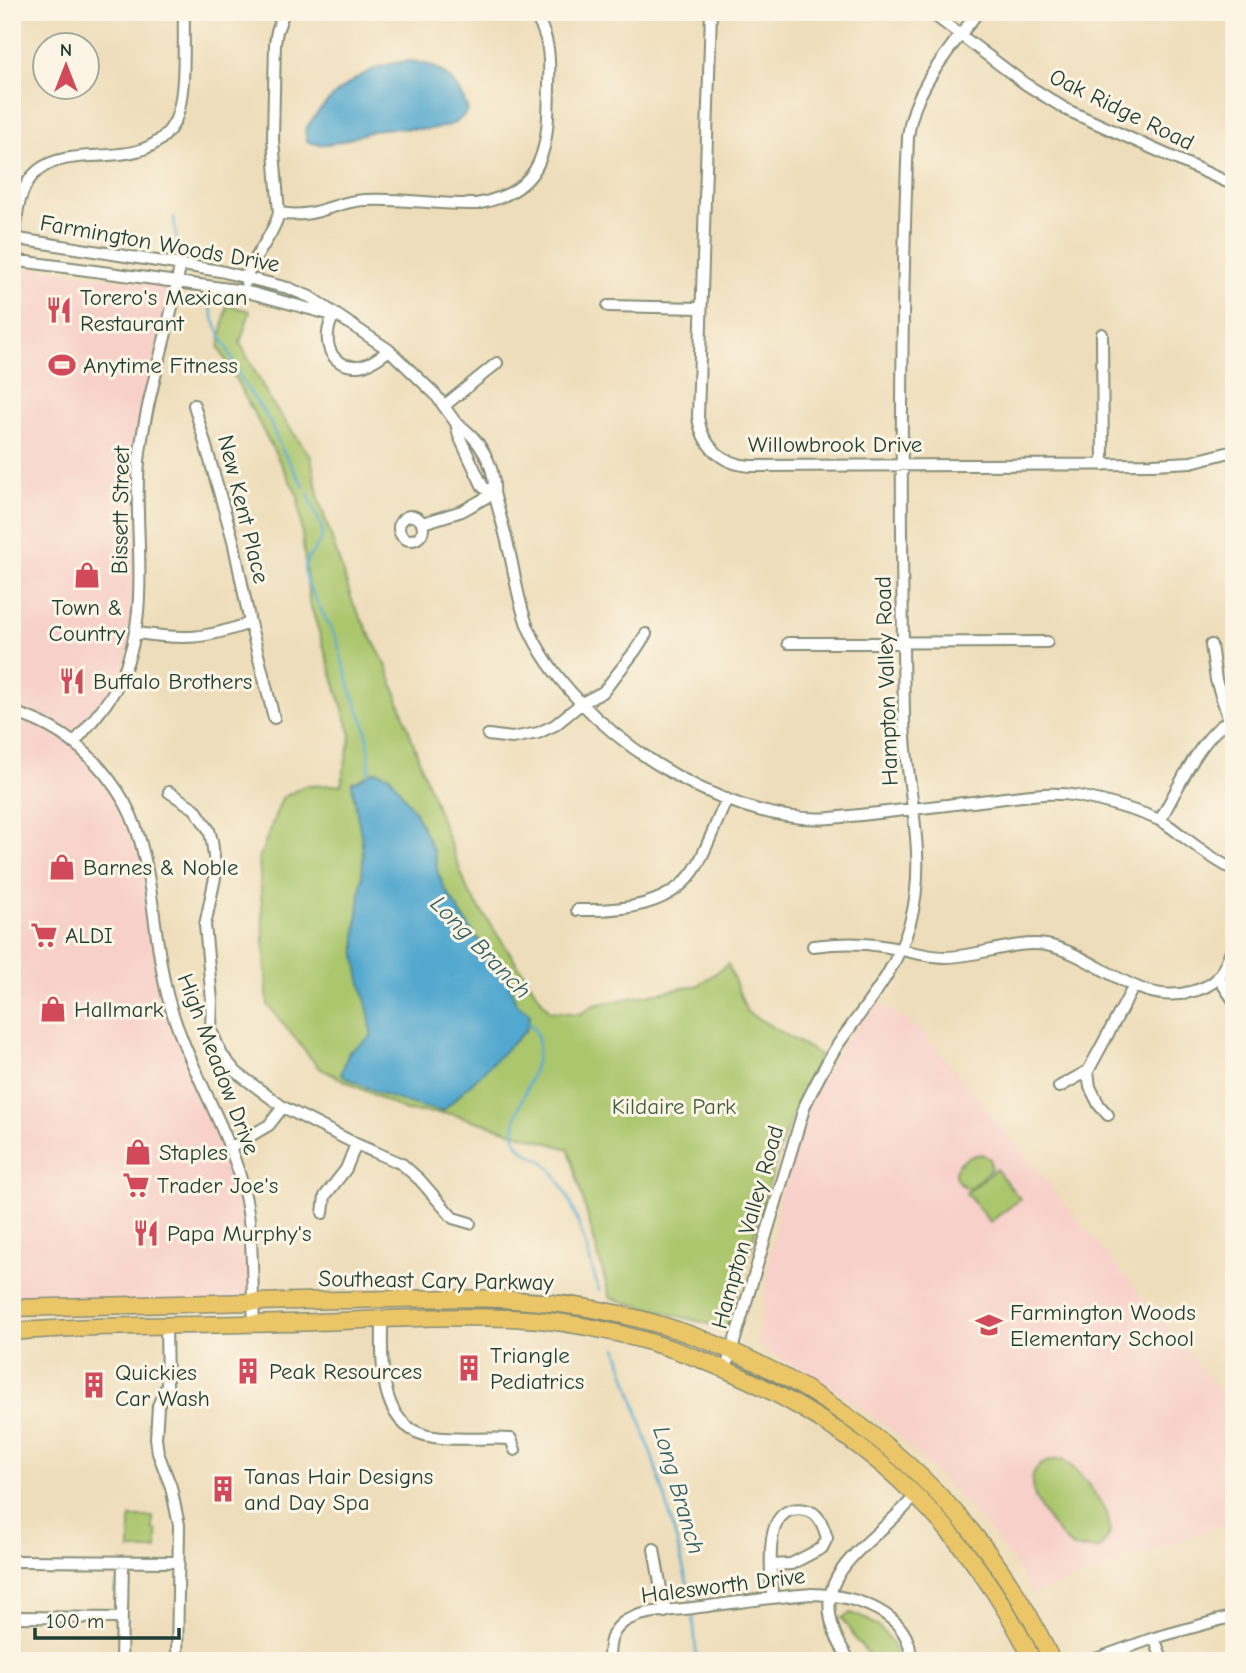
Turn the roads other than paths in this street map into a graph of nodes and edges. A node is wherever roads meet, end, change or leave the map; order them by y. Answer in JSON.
{"nodes":[{"id":1,"x":184,"y":12,"type":"edge"},
{"id":2,"x":284,"y":12,"type":"edge"},
{"id":3,"x":532,"y":12,"type":"edge"},
{"id":4,"x":711,"y":12,"type":"edge"},
{"id":5,"x":930,"y":12,"type":"edge"},
{"id":6,"x":978,"y":12,"type":"edge"},
{"id":7,"x":961,"y":36,"type":"junction"},
{"id":8,"x":1234,"y":185,"type":"edge"},
{"id":9,"x":279,"y":213,"type":"junction"},
{"id":10,"x":13,"y":238,"type":"edge"},
{"id":11,"x":14,"y":260,"type":"edge"},
{"id":12,"x":180,"y":265,"type":"junction"},
{"id":13,"x":247,"y":276,"type":"junction"},
{"id":14,"x":177,"y":282,"type":"junction"},
{"id":15,"x":244,"y":291,"type":"junction"},
{"id":16,"x":608,"y":306,"type":"dead end"},
{"id":17,"x":701,"y":308,"type":"junction"},
{"id":18,"x":334,"y":316,"type":"junction"},
{"id":19,"x":1102,"y":334,"type":"dead end"},
{"id":20,"x":389,"y":350,"type":"junction"},
{"id":21,"x":497,"y":363,"type":"dead end"},
{"id":22,"x":194,"y":405,"type":"dead end"},
{"id":23,"x":444,"y":406,"type":"junction"},
{"id":24,"x":1234,"y":451,"type":"edge"},
{"id":25,"x":1103,"y":465,"type":"junction"},
{"id":26,"x":902,"y":466,"type":"junction"},
{"id":27,"x":494,"y":493,"type":"junction"},
{"id":28,"x":423,"y":523,"type":"dead end"},
{"id":29,"x":250,"y":623,"type":"junction"},
{"id":30,"x":137,"y":633,"type":"junction"},
{"id":31,"x":646,"y":634,"type":"dead end"},
{"id":32,"x":903,"y":642,"type":"junction"},
{"id":33,"x":1047,"y":642,"type":"dead end"},
{"id":34,"x":788,"y":643,"type":"dead end"},
{"id":35,"x":1211,"y":645,"type":"dead end"},
{"id":36,"x":582,"y":703,"type":"junction"},
{"id":37,"x":12,"y":712,"type":"edge"},
{"id":38,"x":274,"y":718,"type":"dead end"},
{"id":39,"x":1231,"y":719,"type":"edge"},
{"id":40,"x":488,"y":735,"type":"dead end"},
{"id":41,"x":75,"y":742,"type":"junction"},
{"id":42,"x":169,"y":792,"type":"dead end"},
{"id":43,"x":727,"y":799,"type":"junction"},
{"id":44,"x":913,"y":808,"type":"junction"},
{"id":45,"x":1160,"y":820,"type":"junction"},
{"id":46,"x":1234,"y":870,"type":"edge"},
{"id":47,"x":577,"y":910,"type":"dead end"},
{"id":48,"x":1234,"y":944,"type":"edge"},
{"id":49,"x":813,"y":946,"type":"dead end"},
{"id":50,"x":901,"y":950,"type":"junction"},
{"id":51,"x":1218,"y":978,"type":"junction"},
{"id":52,"x":1134,"y":986,"type":"junction"},
{"id":53,"x":1234,"y":1001,"type":"edge"},
{"id":54,"x":1088,"y":1071,"type":"junction"},
{"id":55,"x":1059,"y":1087,"type":"dead end"},
{"id":56,"x":283,"y":1107,"type":"junction"},
{"id":57,"x":1108,"y":1115,"type":"dead end"},
{"id":58,"x":356,"y":1144,"type":"junction"},
{"id":59,"x":230,"y":1147,"type":"junction"},
{"id":60,"x":323,"y":1213,"type":"dead end"},
{"id":61,"x":470,"y":1223,"type":"dead end"},
{"id":62,"x":253,"y":1302,"type":"junction"},
{"id":63,"x":12,"y":1308,"type":"edge"},
{"id":64,"x":382,"y":1320,"type":"junction"},
{"id":65,"x":254,"y":1324,"type":"junction"},
{"id":66,"x":166,"y":1326,"type":"junction"},
{"id":67,"x":12,"y":1332,"type":"edge"},
{"id":68,"x":733,"y":1351,"type":"junction"},
{"id":69,"x":726,"y":1369,"type":"junction"},
{"id":70,"x":515,"y":1450,"type":"dead end"},
{"id":71,"x":916,"y":1495,"type":"junction"},
{"id":72,"x":654,"y":1549,"type":"dead end"},
{"id":73,"x":12,"y":1561,"type":"edge"},
{"id":74,"x":123,"y":1562,"type":"junction"},
{"id":75,"x":179,"y":1562,"type":"junction"},
{"id":76,"x":772,"y":1564,"type":"junction"},
{"id":77,"x":831,"y":1595,"type":"junction"},
{"id":78,"x":772,"y":1597,"type":"junction"},
{"id":79,"x":665,"y":1612,"type":"junction"},
{"id":80,"x":1234,"y":1616,"type":"edge"},
{"id":81,"x":12,"y":1617,"type":"edge"},
{"id":82,"x":121,"y":1618,"type":"junction"},
{"id":83,"x":1154,"y":1638,"type":"junction"},
{"id":84,"x":121,"y":1661,"type":"edge"},
{"id":85,"x":177,"y":1661,"type":"edge"},
{"id":86,"x":609,"y":1661,"type":"edge"},
{"id":87,"x":850,"y":1661,"type":"edge"},
{"id":88,"x":911,"y":1661,"type":"edge"},
{"id":89,"x":1033,"y":1661,"type":"edge"},
{"id":90,"x":1052,"y":1661,"type":"edge"},
{"id":91,"x":1090,"y":1661,"type":"edge"},
{"id":92,"x":1163,"y":1661,"type":"edge"}],
"edges":[{"from":1,"to":10,"type":"street"},
{"from":2,"to":9,"type":"street"},
{"from":3,"to":9,"type":"street"},
{"from":4,"to":17,"type":"street","name":"Willowbrook Drive"},
{"from":5,"to":7,"type":"street","name":"Oak Ridge Road"},
{"from":6,"to":7,"type":"street","name":"Hampton Valley Road"},
{"from":7,"to":8,"type":"street","name":"Oak Ridge Road"},
{"from":7,"to":26,"type":"street","name":"Hampton Valley Road"},
{"from":9,"to":13,"type":"street"},
{"from":10,"to":11,"type":"street"},
{"from":10,"to":12,"type":"street","name":"Farmington Woods Drive"},
{"from":11,"to":14,"type":"street","name":"Farmington Woods Drive"},
{"from":12,"to":13,"type":"street","name":"Farmington Woods Drive"},
{"from":12,"to":14,"type":"street","name":"Bissett Street"},
{"from":13,"to":15,"type":"street"},
{"from":13,"to":18,"type":"street","name":"Farmington Woods Drive"},
{"from":14,"to":15,"type":"street","name":"Farmington Woods Drive"},
{"from":14,"to":30,"type":"street","name":"Bissett Street"},
{"from":15,"to":18,"type":"street","name":"Farmington Woods Drive"},
{"from":16,"to":17,"type":"street"},
{"from":17,"to":26,"type":"street","name":"Willowbrook Drive"},
{"from":18,"to":20,"type":"street","name":"Farmington Woods Drive"},
{"from":18,"to":20,"type":"street"},
{"from":19,"to":25,"type":"street"},
{"from":20,"to":23,"type":"street","name":"Farmington Woods Drive"},
{"from":21,"to":23,"type":"street"},
{"from":22,"to":29,"type":"street","name":"New Kent Place"},
{"from":23,"to":27,"type":"street","name":"Farmington Woods Drive"},
{"from":24,"to":25,"type":"street","name":"Willowbrook Drive"},
{"from":25,"to":26,"type":"street","name":"Willowbrook Drive"},
{"from":26,"to":32,"type":"street","name":"Hampton Valley Road"},
{"from":27,"to":28,"type":"street"},
{"from":27,"to":36,"type":"street","name":"Farmington Woods Drive"},
{"from":29,"to":30,"type":"street"},
{"from":29,"to":38,"type":"street","name":"New Kent Place"},
{"from":30,"to":41,"type":"street","name":"Bissett Street"},
{"from":31,"to":36,"type":"street"},
{"from":32,"to":33,"type":"street"},
{"from":32,"to":34,"type":"street"},
{"from":32,"to":44,"type":"street","name":"Hampton Valley Road"},
{"from":35,"to":39,"type":"street"},
{"from":36,"to":40,"type":"street"},
{"from":36,"to":43,"type":"street","name":"Farmington Woods Drive"},
{"from":37,"to":41,"type":"street","name":"High Meadow Drive"},
{"from":39,"to":45,"type":"street"},
{"from":41,"to":59,"type":"street","name":"High Meadow Drive"},
{"from":42,"to":56,"type":"street"},
{"from":43,"to":44,"type":"street","name":"Farmington Woods Drive"},
{"from":43,"to":47,"type":"street"},
{"from":44,"to":45,"type":"street","name":"Farmington Woods Drive"},
{"from":44,"to":50,"type":"street","name":"Hampton Valley Road"},
{"from":45,"to":46,"type":"street","name":"Farmington Woods Drive"},
{"from":48,"to":51,"type":"street"},
{"from":49,"to":50,"type":"street"},
{"from":50,"to":52,"type":"street"},
{"from":50,"to":68,"type":"street","name":"Hampton Valley Road"},
{"from":51,"to":52,"type":"street"},
{"from":51,"to":53,"type":"street"},
{"from":52,"to":54,"type":"street"},
{"from":54,"to":55,"type":"street"},
{"from":54,"to":57,"type":"street"},
{"from":56,"to":58,"type":"street"},
{"from":56,"to":59,"type":"street"},
{"from":58,"to":60,"type":"street"},
{"from":58,"to":61,"type":"street"},
{"from":59,"to":62,"type":"street","name":"High Meadow Drive"},
{"from":62,"to":63,"type":"main road","name":"Southeast Cary Parkway"},
{"from":62,"to":65,"type":"street","name":"High Meadow Drive"},
{"from":62,"to":68,"type":"main road","name":"Southeast Cary Parkway"},
{"from":64,"to":65,"type":"main road","name":"Southeast Cary Parkway"},
{"from":64,"to":69,"type":"main road","name":"Southeast Cary Parkway"},
{"from":64,"to":70,"type":"street"},
{"from":65,"to":66,"type":"main road","name":"Southeast Cary Parkway"},
{"from":66,"to":67,"type":"main road","name":"Southeast Cary Parkway"},
{"from":66,"to":75,"type":"street"},
{"from":68,"to":69,"type":"street","name":"Hampton Valley Road"},
{"from":68,"to":90,"type":"main road","name":"Southeast Cary Parkway"},
{"from":69,"to":71,"type":"main road","name":"Southeast Cary Parkway"},
{"from":71,"to":77,"type":"street"},
{"from":71,"to":89,"type":"main road","name":"Southeast Cary Parkway"},
{"from":72,"to":79,"type":"street"},
{"from":73,"to":74,"type":"street"},
{"from":74,"to":75,"type":"street"},
{"from":74,"to":82,"type":"street"},
{"from":75,"to":85,"type":"street"},
{"from":76,"to":76,"type":"street"},
{"from":76,"to":78,"type":"street"},
{"from":77,"to":78,"type":"street","name":"Halesworth Drive"},
{"from":77,"to":87,"type":"street"},
{"from":77,"to":88,"type":"street","name":"Halesworth Drive"},
{"from":78,"to":79,"type":"street","name":"Halesworth Drive"},
{"from":79,"to":86,"type":"street","name":"Halesworth Drive"},
{"from":80,"to":83,"type":"street"},
{"from":81,"to":82,"type":"street"},
{"from":82,"to":84,"type":"street"},
{"from":83,"to":91,"type":"street"},
{"from":83,"to":92,"type":"street"}]}
